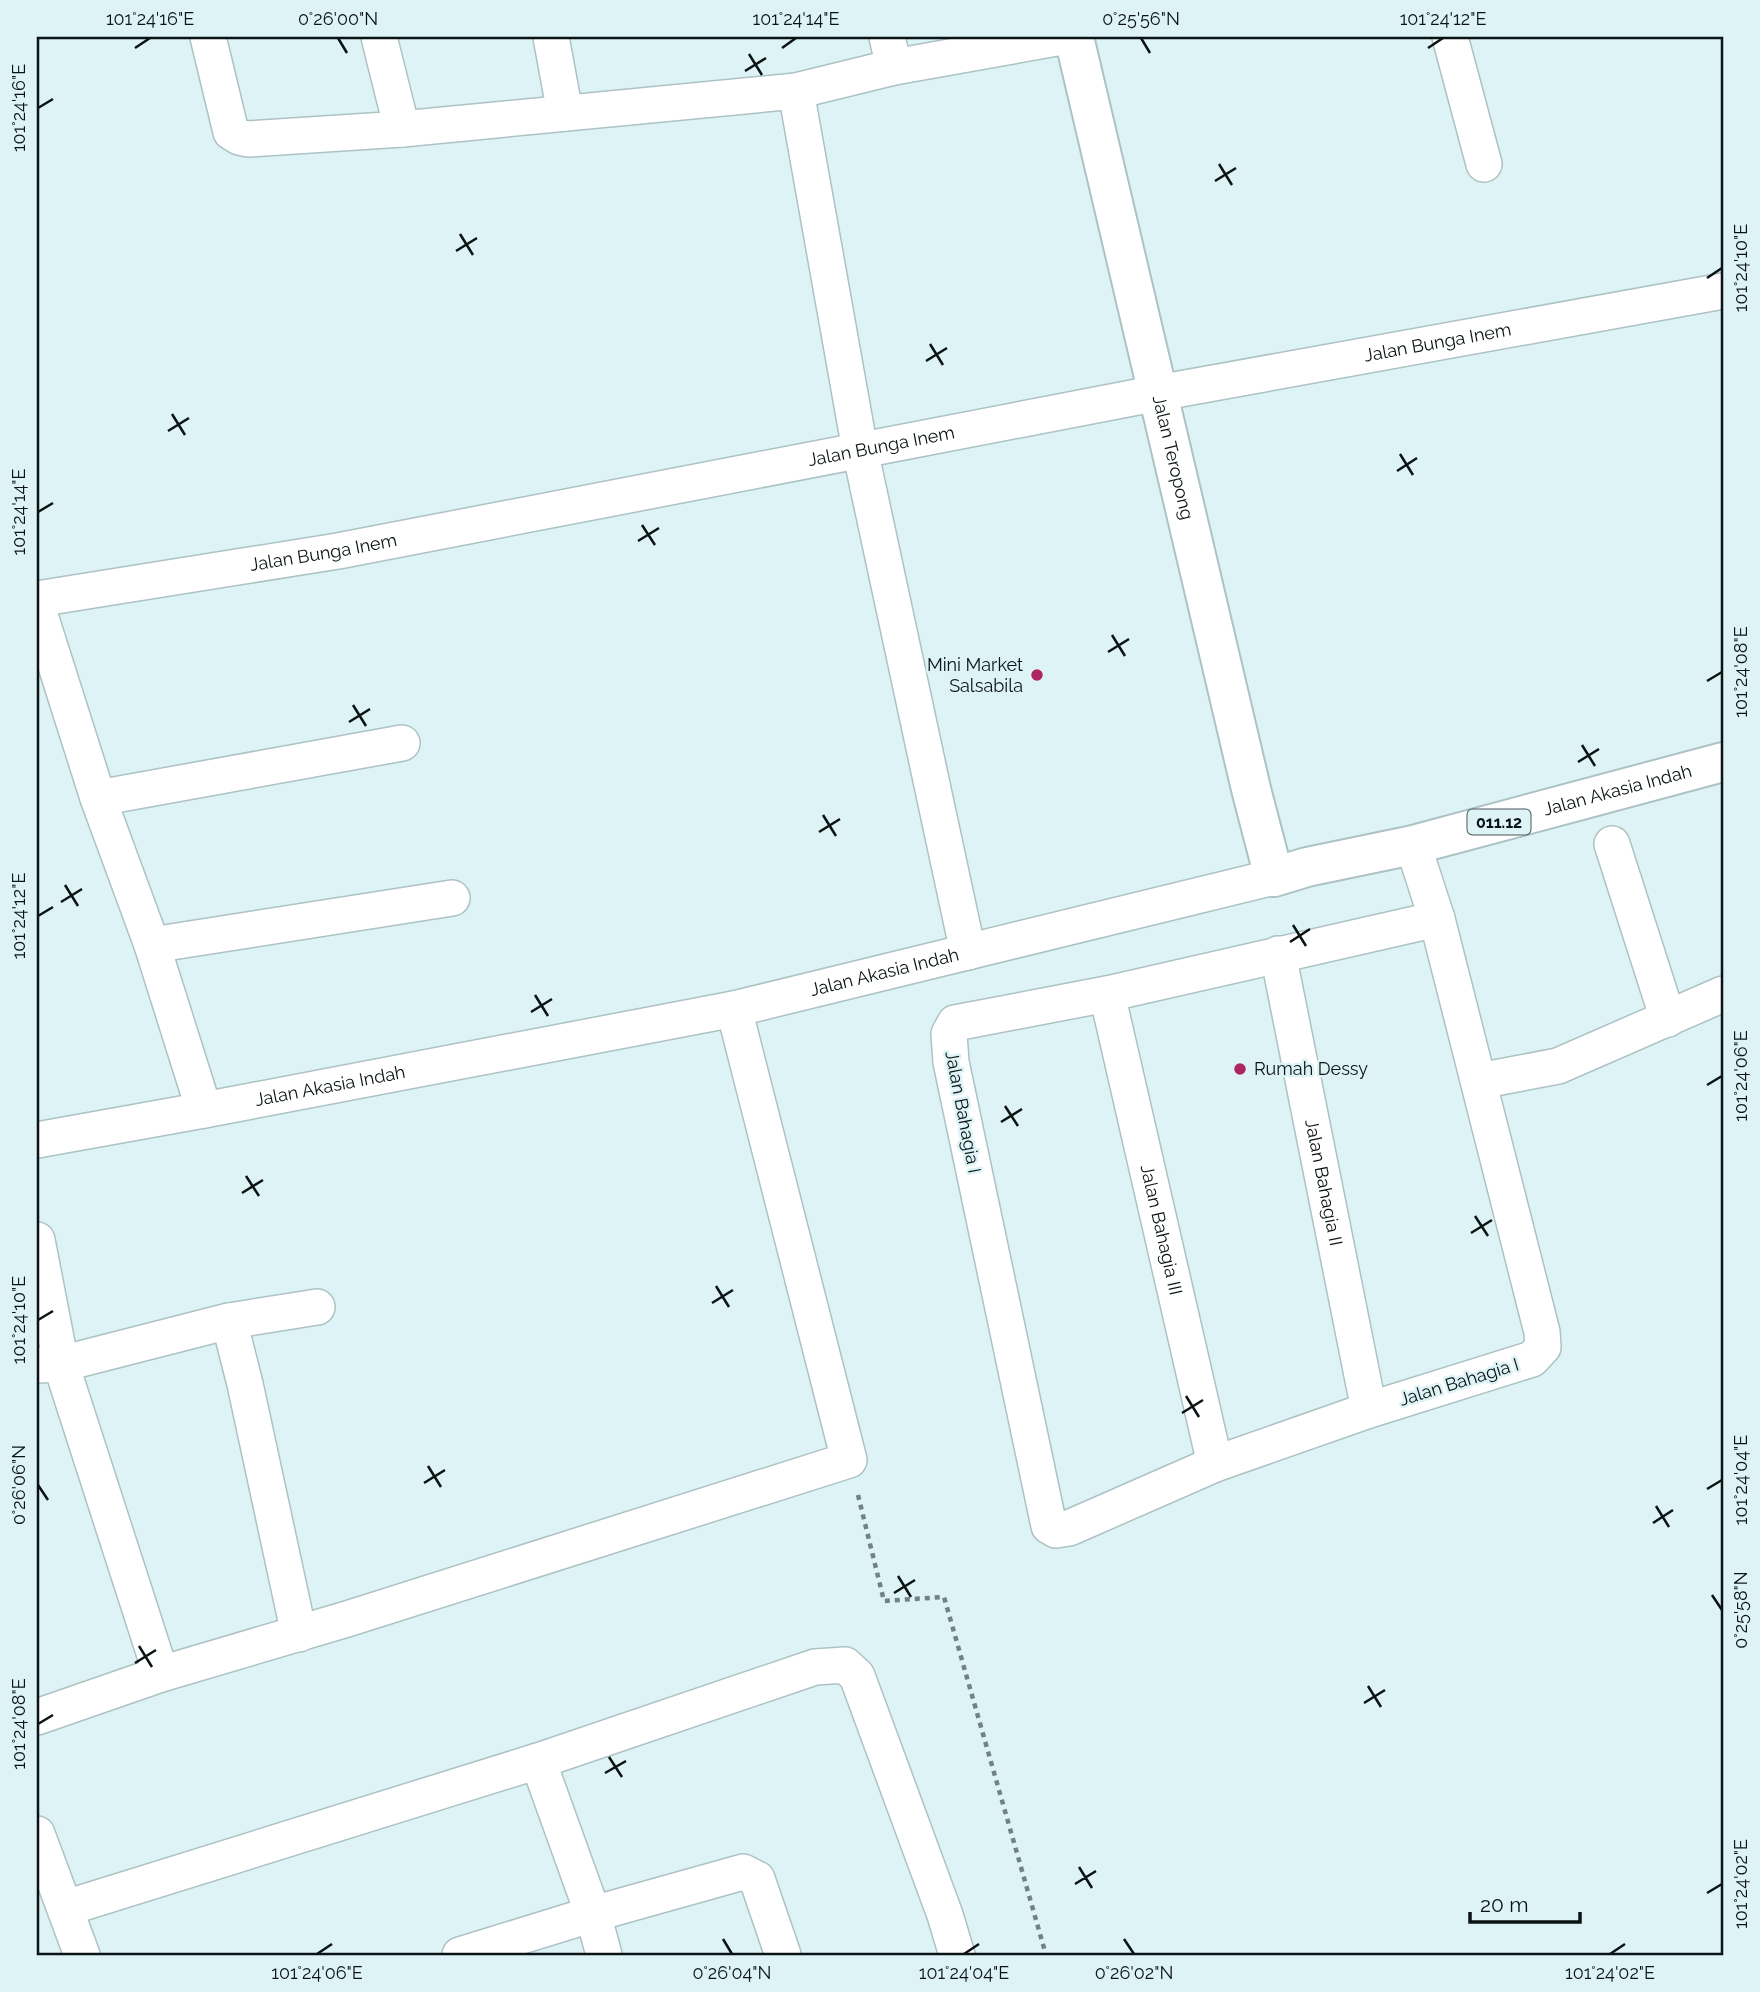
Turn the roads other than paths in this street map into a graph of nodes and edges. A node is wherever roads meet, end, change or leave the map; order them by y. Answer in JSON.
{"nodes":[{"id":1,"x":208,"y":37,"type":"edge"},
{"id":2,"x":379,"y":37,"type":"edge"},
{"id":3,"x":551,"y":37,"type":"edge"},
{"id":4,"x":1062,"y":37,"type":"edge"},
{"id":5,"x":1074,"y":37,"type":"edge"},
{"id":6,"x":1450,"y":37,"type":"edge"},
{"id":7,"x":891,"y":52,"type":"edge"},
{"id":8,"x":796,"y":91,"type":"junction"},
{"id":9,"x":565,"y":113,"type":"junction"},
{"id":10,"x":402,"y":129,"type":"junction"},
{"id":11,"x":1484,"y":164,"type":"dead end"},
{"id":12,"x":1723,"y":290,"type":"edge"},
{"id":13,"x":1158,"y":393,"type":"junction"},
{"id":14,"x":860,"y":450,"type":"junction"},
{"id":15,"x":37,"y":599,"type":"edge"},
{"id":16,"x":37,"y":606,"type":"edge"},
{"id":17,"x":402,"y":743,"type":"dead end"},
{"id":18,"x":1723,"y":762,"type":"edge"},
{"id":19,"x":98,"y":798,"type":"junction"},
{"id":20,"x":1612,"y":844,"type":"dead end"},
{"id":21,"x":1413,"y":845,"type":"junction"},
{"id":22,"x":1274,"y":877,"type":"junction"},
{"id":23,"x":452,"y":898,"type":"dead end"},
{"id":24,"x":1437,"y":919,"type":"junction"},
{"id":25,"x":152,"y":945,"type":"junction"},
{"id":26,"x":968,"y":952,"type":"junction"},
{"id":27,"x":1278,"y":954,"type":"junction"},
{"id":28,"x":1107,"y":994,"type":"junction"},
{"id":29,"x":1723,"y":994,"type":"edge"},
{"id":30,"x":734,"y":1009,"type":"junction"},
{"id":31,"x":1668,"y":1019,"type":"junction"},
{"id":32,"x":1479,"y":1081,"type":"junction"},
{"id":33,"x":204,"y":1110,"type":"junction"},
{"id":34,"x":37,"y":1140,"type":"edge"},
{"id":35,"x":37,"y":1240,"type":"edge"},
{"id":36,"x":317,"y":1307,"type":"dead end"},
{"id":37,"x":229,"y":1321,"type":"junction"},
{"id":38,"x":49,"y":1365,"type":"edge"},
{"id":39,"x":1369,"y":1410,"type":"junction"},
{"id":40,"x":1214,"y":1464,"type":"junction"},
{"id":41,"x":299,"y":1634,"type":"junction"},
{"id":42,"x":161,"y":1674,"type":"junction"},
{"id":43,"x":37,"y":1717,"type":"edge"},
{"id":44,"x":538,"y":1761,"type":"junction"},
{"id":45,"x":37,"y":1833,"type":"edge"},
{"id":46,"x":66,"y":1908,"type":"junction"},
{"id":47,"x":593,"y":1914,"type":"junction"},
{"id":48,"x":82,"y":1955,"type":"edge"},
{"id":49,"x":460,"y":1955,"type":"edge"},
{"id":50,"x":604,"y":1955,"type":"edge"},
{"id":51,"x":783,"y":1955,"type":"edge"},
{"id":52,"x":957,"y":1955,"type":"edge"}],
"edges":[{"from":1,"to":10,"type":"street"},
{"from":2,"to":10,"type":"street"},
{"from":3,"to":9,"type":"street"},
{"from":4,"to":7,"type":"street"},
{"from":5,"to":13,"type":"main road","name":"Jalan Teropong"},
{"from":6,"to":11,"type":"street"},
{"from":7,"to":8,"type":"street"},
{"from":8,"to":9,"type":"street"},
{"from":8,"to":14,"type":"street"},
{"from":9,"to":10,"type":"street"},
{"from":12,"to":13,"type":"street","name":"Jalan Bunga Inem"},
{"from":13,"to":14,"type":"street","name":"Jalan Bunga Inem"},
{"from":13,"to":22,"type":"main road","name":"Jalan Teropong"},
{"from":14,"to":15,"type":"street","name":"Jalan Bunga Inem"},
{"from":14,"to":26,"type":"street"},
{"from":16,"to":19,"type":"street"},
{"from":17,"to":19,"type":"street"},
{"from":18,"to":21,"type":"main road","name":"Jalan Akasia Indah","number":"011.12"},
{"from":19,"to":25,"type":"street"},
{"from":20,"to":31,"type":"street"},
{"from":21,"to":22,"type":"main road","name":"Jalan Akasia Indah","number":"011.12"},
{"from":21,"to":24,"type":"street"},
{"from":22,"to":26,"type":"street","name":"Jalan Akasia Indah"},
{"from":23,"to":25,"type":"street"},
{"from":24,"to":27,"type":"street","name":"Jalan Bahagia I"},
{"from":24,"to":32,"type":"street","name":"Jalan Bahagia I"},
{"from":25,"to":33,"type":"street"},
{"from":26,"to":30,"type":"street","name":"Jalan Akasia Indah"},
{"from":27,"to":28,"type":"street","name":"Jalan Bahagia I"},
{"from":27,"to":39,"type":"street","name":"Jalan Bahagia II"},
{"from":28,"to":40,"type":"street","name":"Jalan Bahagia III"},
{"from":28,"to":40,"type":"street","name":"Jalan Bahagia I"},
{"from":29,"to":31,"type":"street"},
{"from":30,"to":33,"type":"street","name":"Jalan Akasia Indah"},
{"from":30,"to":41,"type":"street"},
{"from":31,"to":32,"type":"street"},
{"from":32,"to":39,"type":"street","name":"Jalan Bahagia I"},
{"from":33,"to":34,"type":"street","name":"Jalan Akasia Indah"},
{"from":35,"to":38,"type":"street"},
{"from":36,"to":37,"type":"street"},
{"from":37,"to":38,"type":"street"},
{"from":37,"to":41,"type":"street"},
{"from":38,"to":42,"type":"street"},
{"from":39,"to":40,"type":"street","name":"Jalan Bahagia I"},
{"from":41,"to":42,"type":"street"},
{"from":42,"to":43,"type":"street"},
{"from":44,"to":46,"type":"street"},
{"from":44,"to":47,"type":"street"},
{"from":44,"to":52,"type":"street"},
{"from":45,"to":46,"type":"street"},
{"from":46,"to":48,"type":"street"},
{"from":47,"to":49,"type":"street"},
{"from":47,"to":50,"type":"street"},
{"from":47,"to":51,"type":"street"}]}
